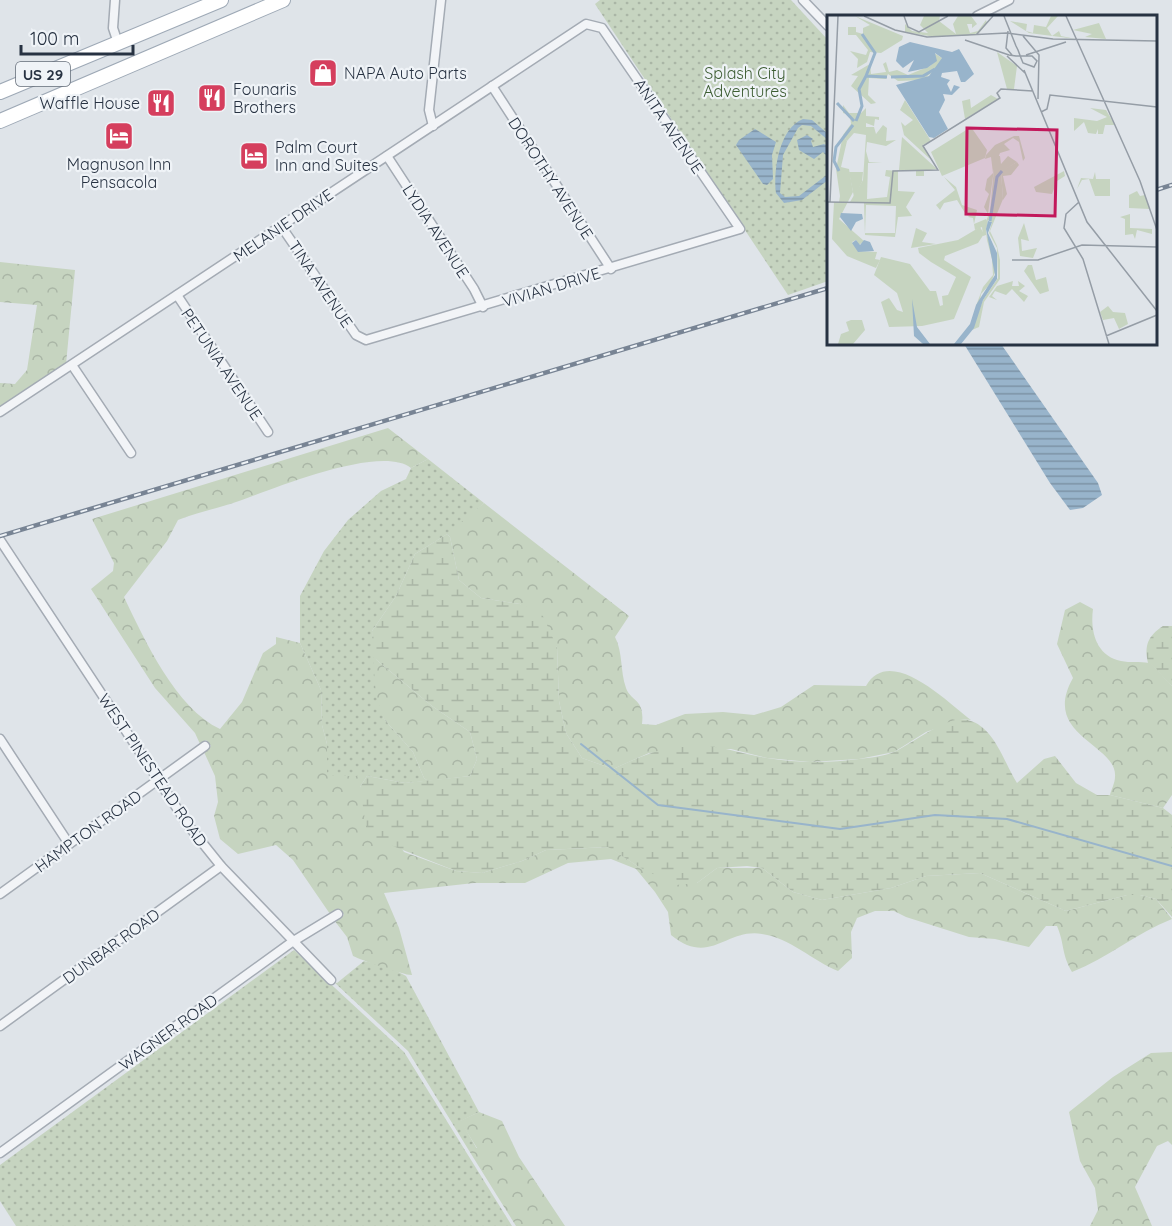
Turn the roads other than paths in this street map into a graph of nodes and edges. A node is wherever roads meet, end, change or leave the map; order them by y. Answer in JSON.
{"nodes":[{"id":1,"x":115,"y":0,"type":"edge"},
{"id":2,"x":221,"y":0,"type":"edge"},
{"id":3,"x":284,"y":0,"type":"edge"},
{"id":4,"x":441,"y":0,"type":"edge"},
{"id":5,"x":803,"y":0,"type":"edge"},
{"id":6,"x":1009,"y":0,"type":"edge"},
{"id":7,"x":979,"y":15,"type":"edge"},
{"id":8,"x":178,"y":19,"type":"junction"},
{"id":9,"x":597,"y":25,"type":"joint"},
{"id":10,"x":827,"y":25,"type":"edge"},
{"id":11,"x":187,"y":42,"type":"junction"},
{"id":12,"x":118,"y":43,"type":"junction"},
{"id":13,"x":86,"y":58,"type":"junction"},
{"id":14,"x":94,"y":82,"type":"junction"},
{"id":15,"x":492,"y":86,"type":"junction"},
{"id":16,"x":0,"y":92,"type":"edge"},
{"id":17,"x":0,"y":121,"type":"edge"},
{"id":18,"x":433,"y":126,"type":"junction"},
{"id":19,"x":387,"y":156,"type":"junction"},
{"id":20,"x":281,"y":226,"type":"junction"},
{"id":21,"x":740,"y":229,"type":"joint"},
{"id":22,"x":611,"y":269,"type":"junction"},
{"id":23,"x":177,"y":295,"type":"junction"},
{"id":24,"x":483,"y":307,"type":"junction"},
{"id":25,"x":362,"y":339,"type":"joint"},
{"id":26,"x":72,"y":365,"type":"junction"},
{"id":27,"x":0,"y":412,"type":"edge"},
{"id":28,"x":268,"y":432,"type":"dead end"},
{"id":29,"x":131,"y":453,"type":"dead end"},
{"id":30,"x":0,"y":540,"type":"edge"},
{"id":31,"x":0,"y":739,"type":"edge"},
{"id":32,"x":206,"y":746,"type":"dead end"},
{"id":33,"x":158,"y":780,"type":"junction"},
{"id":34,"x":69,"y":844,"type":"junction"},
{"id":35,"x":221,"y":866,"type":"junction"},
{"id":36,"x":0,"y":894,"type":"edge"},
{"id":37,"x":338,"y":914,"type":"dead end"},
{"id":38,"x":292,"y":942,"type":"junction"},
{"id":39,"x":331,"y":980,"type":"dead end"},
{"id":40,"x":0,"y":1026,"type":"edge"},
{"id":41,"x":0,"y":1153,"type":"edge"}],
"edges":[{"from":1,"to":12,"type":"street"},
{"from":2,"to":8,"type":"main road","number":"US 29"},
{"from":3,"to":11,"type":"main road","number":"US 29"},
{"from":4,"to":18,"type":"street"},
{"from":5,"to":10,"type":"street"},
{"from":6,"to":7,"type":"street"},
{"from":8,"to":11,"type":"main road"},
{"from":8,"to":12,"type":"main road","number":"US 29"},
{"from":9,"to":15,"type":"street","name":"MELANIE DRIVE"},
{"from":9,"to":21,"type":"street","name":"ANITA AVENUE"},
{"from":11,"to":14,"type":"main road","number":"US 29"},
{"from":12,"to":13,"type":"main road","number":"US 29"},
{"from":13,"to":14,"type":"main road"},
{"from":13,"to":16,"type":"main road","number":"US 29"},
{"from":14,"to":17,"type":"main road","number":"US 29"},
{"from":15,"to":18,"type":"street","name":"MELANIE DRIVE"},
{"from":15,"to":22,"type":"street","name":"DOROTHY AVENUE"},
{"from":18,"to":19,"type":"street","name":"MELANIE DRIVE"},
{"from":19,"to":20,"type":"street","name":"MELANIE DRIVE"},
{"from":19,"to":24,"type":"street","name":"LYDIA AVENUE"},
{"from":20,"to":23,"type":"street","name":"MELANIE DRIVE"},
{"from":20,"to":25,"type":"street","name":"TINA AVENUE"},
{"from":21,"to":22,"type":"street","name":"VIVIAN DRIVE"},
{"from":22,"to":24,"type":"street","name":"VIVIAN DRIVE"},
{"from":23,"to":26,"type":"street","name":"MELANIE DRIVE"},
{"from":23,"to":28,"type":"street","name":"PETUNIA AVENUE"},
{"from":24,"to":25,"type":"street","name":"VIVIAN DRIVE"},
{"from":26,"to":27,"type":"street","name":"MELANIE DRIVE"},
{"from":26,"to":29,"type":"street"},
{"from":30,"to":33,"type":"street","name":"WEST PINESTEAD ROAD"},
{"from":31,"to":34,"type":"street"},
{"from":32,"to":33,"type":"street","name":"HAMPTON ROAD"},
{"from":33,"to":34,"type":"street","name":"HAMPTON ROAD"},
{"from":33,"to":35,"type":"street","name":"WEST PINESTEAD ROAD"},
{"from":34,"to":36,"type":"street","name":"HAMPTON ROAD"},
{"from":35,"to":38,"type":"street","name":"WEST PINESTEAD ROAD"},
{"from":35,"to":40,"type":"street","name":"DUNBAR ROAD"},
{"from":37,"to":38,"type":"street","name":"WAGNER ROAD"},
{"from":38,"to":39,"type":"street","name":"WEST PINESTEAD ROAD"},
{"from":38,"to":41,"type":"street","name":"WAGNER ROAD"}]}
